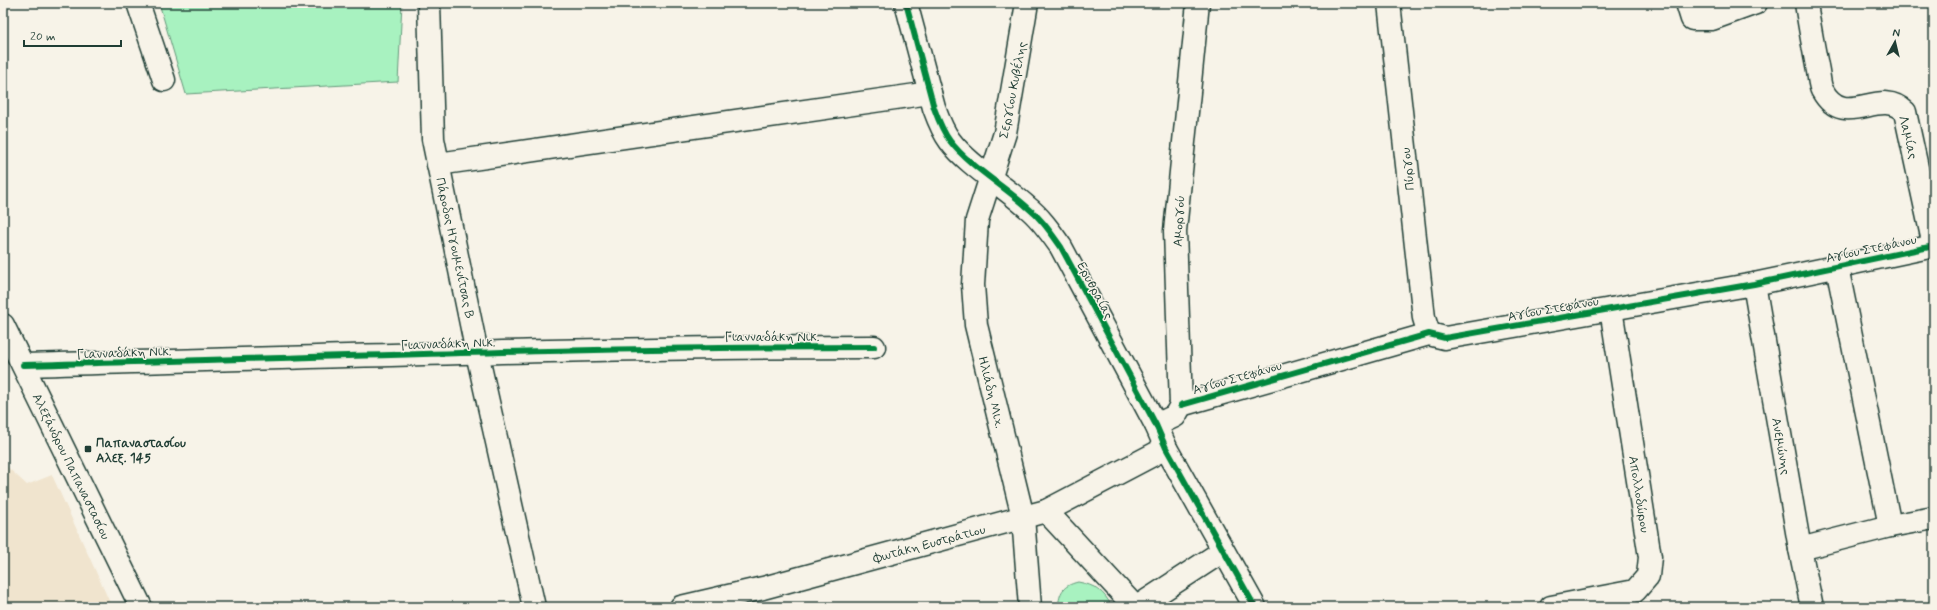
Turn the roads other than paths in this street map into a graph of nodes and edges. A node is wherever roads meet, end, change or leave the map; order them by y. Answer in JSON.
{"nodes":[{"id":1,"x":138,"y":3,"type":"edge"},
{"id":2,"x":429,"y":3,"type":"edge"},
{"id":3,"x":906,"y":3,"type":"edge"},
{"id":4,"x":1027,"y":3,"type":"edge"},
{"id":5,"x":1198,"y":3,"type":"edge"},
{"id":6,"x":1389,"y":3,"type":"edge"},
{"id":7,"x":1756,"y":3,"type":"edge"},
{"id":8,"x":1806,"y":3,"type":"edge"},
{"id":9,"x":1689,"y":11,"type":"edge"},
{"id":10,"x":164,"y":80,"type":"dead end"},
{"id":11,"x":930,"y":93,"type":"junction"},
{"id":12,"x":438,"y":164,"type":"junction"},
{"id":13,"x":991,"y":176,"type":"junction"},
{"id":14,"x":1934,"y":246,"type":"edge"},
{"id":15,"x":1837,"y":267,"type":"junction"},
{"id":16,"x":1754,"y":284,"type":"junction"},
{"id":17,"x":1611,"y":309,"type":"junction"},
{"id":18,"x":3,"y":325,"type":"edge"},
{"id":19,"x":1429,"y":334,"type":"junction"},
{"id":20,"x":874,"y":347,"type":"dead end"},
{"id":21,"x":477,"y":353,"type":"junction"},
{"id":22,"x":23,"y":365,"type":"junction"},
{"id":23,"x":1181,"y":405,"type":"junction"},
{"id":24,"x":1156,"y":425,"type":"junction"},
{"id":25,"x":1166,"y":448,"type":"junction"},
{"id":26,"x":1046,"y":511,"type":"junction"},
{"id":27,"x":1023,"y":517,"type":"junction"},
{"id":28,"x":1934,"y":518,"type":"edge"},
{"id":29,"x":1890,"y":526,"type":"junction"},
{"id":30,"x":1800,"y":549,"type":"junction"},
{"id":31,"x":1223,"y":551,"type":"junction"},
{"id":32,"x":765,"y":597,"type":"edge"},
{"id":33,"x":141,"y":607,"type":"edge"},
{"id":34,"x":534,"y":607,"type":"edge"},
{"id":35,"x":681,"y":607,"type":"edge"},
{"id":36,"x":1030,"y":607,"type":"edge"},
{"id":37,"x":1136,"y":607,"type":"edge"},
{"id":38,"x":1254,"y":607,"type":"edge"},
{"id":39,"x":1551,"y":607,"type":"edge"},
{"id":40,"x":1812,"y":607,"type":"edge"}],
"edges":[{"from":1,"to":10,"type":"street"},
{"from":2,"to":12,"type":"street","name":"Πάροδος Ηγουμενίτσας Β"},
{"from":3,"to":11,"type":"street","name":"Ερυθραίας"},
{"from":4,"to":13,"type":"street","name":"Σεργίου Κυβέλης"},
{"from":5,"to":23,"type":"street","name":"Αμοργού"},
{"from":6,"to":19,"type":"street","name":"Πύργου"},
{"from":7,"to":9,"type":"street"},
{"from":8,"to":14,"type":"street","name":"Λαμίας"},
{"from":11,"to":12,"type":"street"},
{"from":11,"to":13,"type":"street","name":"Ερυθραίας"},
{"from":12,"to":21,"type":"street","name":"Πάροδος Ηγουμενίτσας Β"},
{"from":13,"to":24,"type":"street","name":"Ερυθραίας"},
{"from":13,"to":27,"type":"street","name":"Ηλιάδη Μιχ."},
{"from":14,"to":15,"type":"street","name":"Αγίου Στεφάνου"},
{"from":15,"to":16,"type":"street","name":"Αγίου Στεφάνου"},
{"from":15,"to":29,"type":"street"},
{"from":16,"to":17,"type":"street","name":"Αγίου Στεφάνου"},
{"from":16,"to":30,"type":"street","name":"Ανεμώνης"},
{"from":17,"to":19,"type":"street","name":"Αγίου Στεφάνου"},
{"from":17,"to":39,"type":"street","name":"Απολλοδώρου"},
{"from":18,"to":22,"type":"street","name":"Αλεξάνδρου Παπαναστασίου"},
{"from":19,"to":23,"type":"street","name":"Αγίου Στεφάνου"},
{"from":20,"to":21,"type":"street","name":"Γιανναδάκη Νικ."},
{"from":21,"to":22,"type":"street","name":"Γιανναδάκη Νικ."},
{"from":21,"to":34,"type":"street","name":"Πάροδος Ηγουμενίτσας Β"},
{"from":22,"to":33,"type":"street","name":"Αλεξάνδρου Παπαναστασίου"},
{"from":23,"to":24,"type":"street"},
{"from":24,"to":25,"type":"street","name":"Ερυθραίας"},
{"from":25,"to":26,"type":"street","name":"Φωτάκη Ευστράτιου"},
{"from":25,"to":31,"type":"street","name":"Ερυθραίας"},
{"from":26,"to":27,"type":"street","name":"Φωτάκη Ευστράτιου"},
{"from":26,"to":37,"type":"street"},
{"from":27,"to":32,"type":"street","name":"Φωτάκη Ευστράτιου"},
{"from":27,"to":36,"type":"street","name":"Ηλιάδη Μιχ."},
{"from":28,"to":29,"type":"street"},
{"from":29,"to":30,"type":"street"},
{"from":30,"to":40,"type":"street","name":"Ανεμώνης"},
{"from":31,"to":37,"type":"street"},
{"from":31,"to":38,"type":"street","name":"Ερυθραίας"},
{"from":32,"to":35,"type":"street","name":"Φωτάκη Ευστράτιου"}]}
